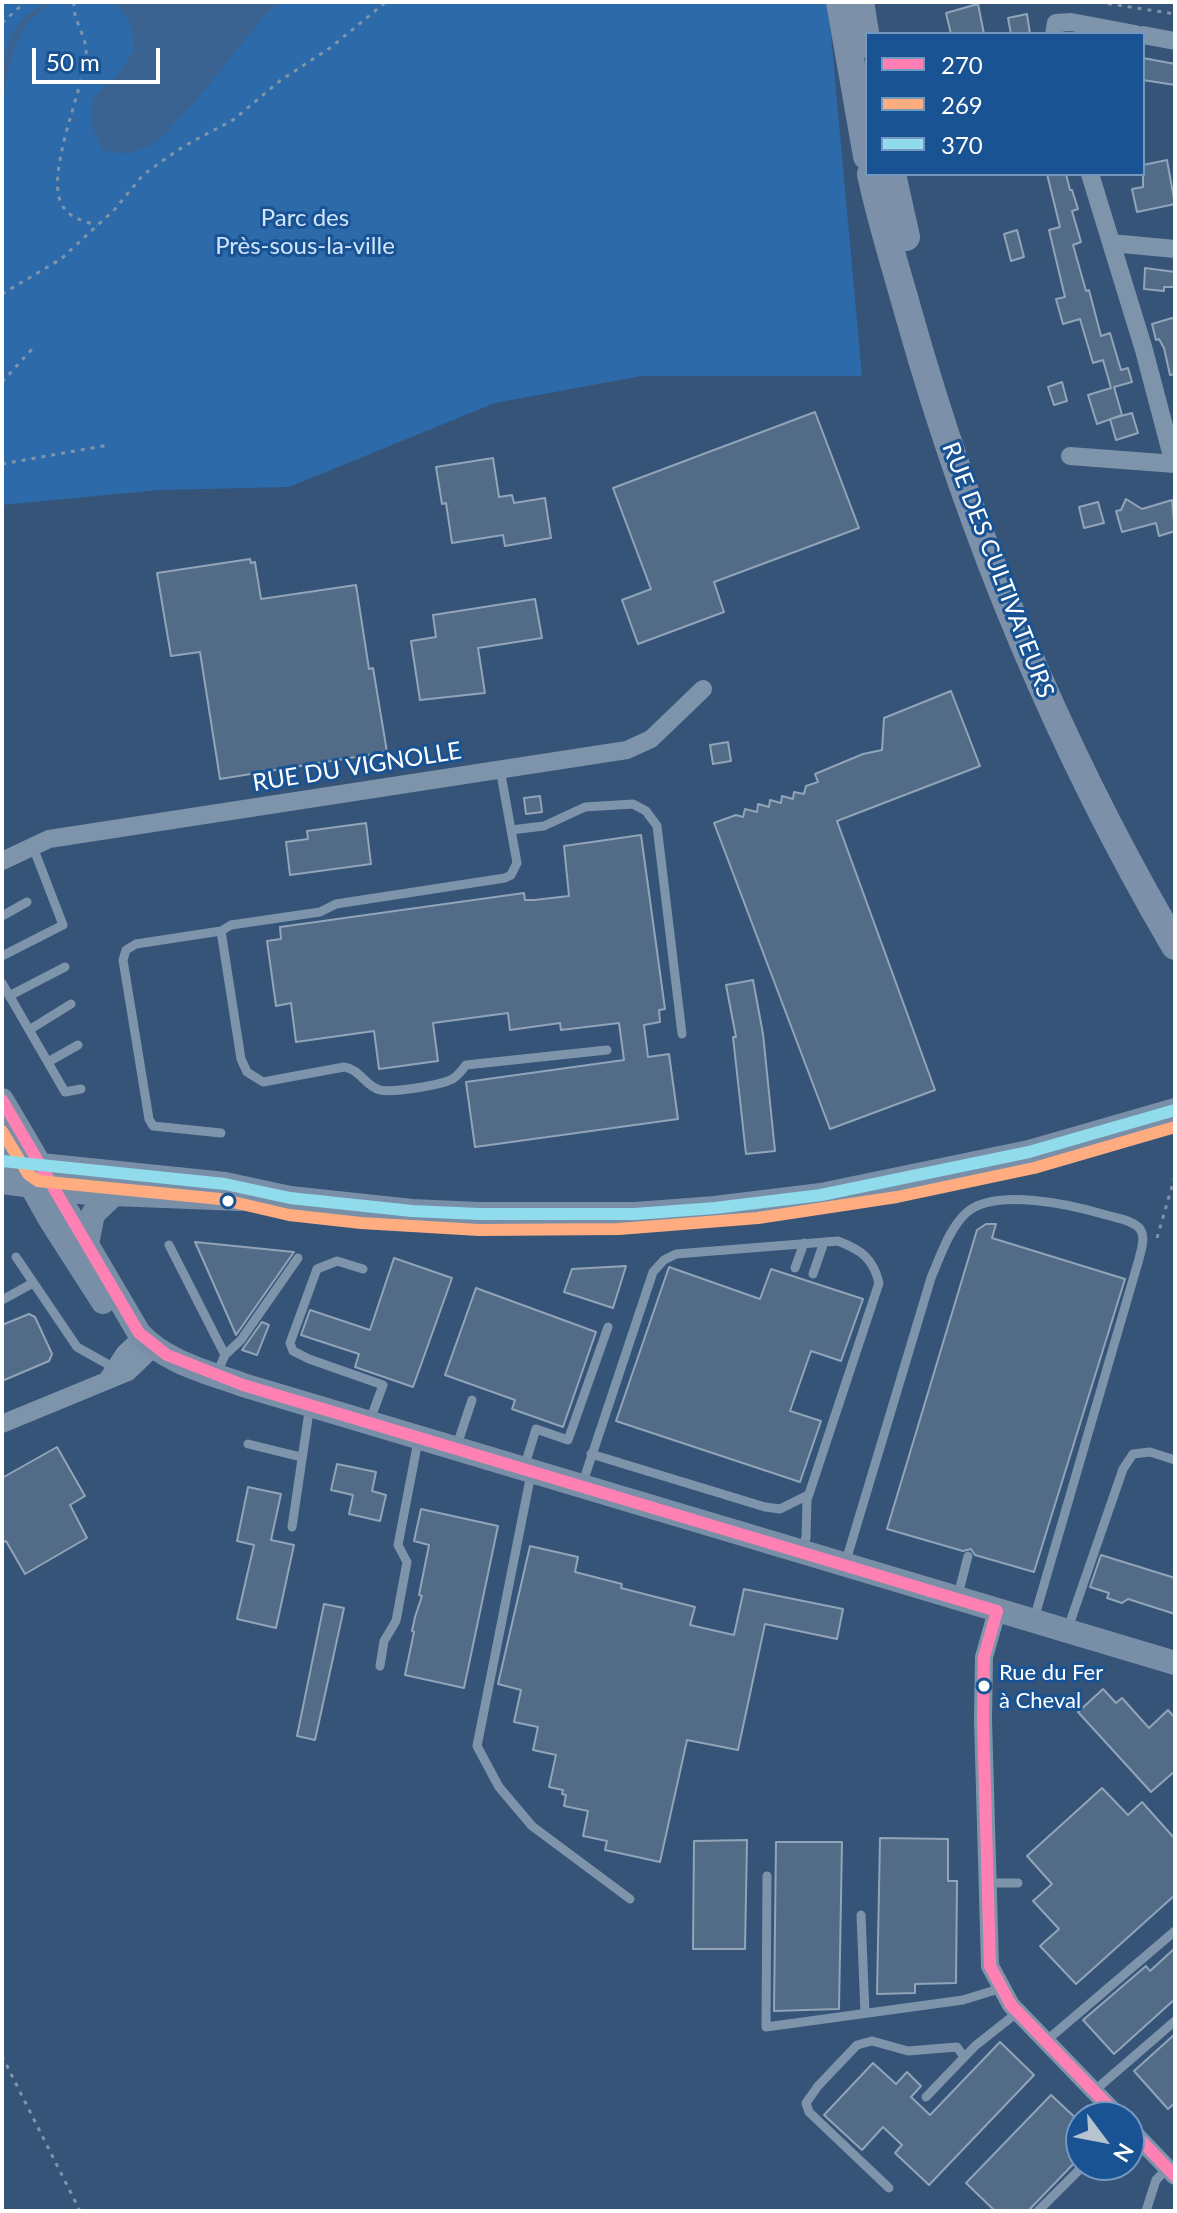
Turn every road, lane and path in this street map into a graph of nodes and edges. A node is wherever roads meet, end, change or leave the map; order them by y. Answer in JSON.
{"nodes":[{"id":1,"x":25,"y":2,"type":"edge"},
{"id":2,"x":74,"y":2,"type":"edge"},
{"id":3,"x":386,"y":2,"type":"edge"},
{"id":4,"x":840,"y":2,"type":"edge"},
{"id":5,"x":860,"y":2,"type":"edge"},
{"id":6,"x":1098,"y":2,"type":"edge"},
{"id":7,"x":1175,"y":14,"type":"edge"},
{"id":8,"x":2,"y":23,"type":"edge"},
{"id":9,"x":865,"y":32,"type":"edge"},
{"id":10,"x":1054,"y":32,"type":"edge"},
{"id":11,"x":1124,"y":32,"type":"edge"},
{"id":12,"x":1145,"y":35,"type":"edge"},
{"id":13,"x":1175,"y":41,"type":"edge"},
{"id":14,"x":865,"y":145,"type":"edge"},
{"id":15,"x":872,"y":176,"type":"edge"},
{"id":16,"x":893,"y":176,"type":"edge"},
{"id":17,"x":1091,"y":176,"type":"edge"},
{"id":18,"x":97,"y":225,"type":"junction"},
{"id":19,"x":1111,"y":243,"type":"junction"},
{"id":20,"x":1175,"y":249,"type":"edge"},
{"id":21,"x":2,"y":294,"type":"edge"},
{"id":22,"x":34,"y":347,"type":"dead end"},
{"id":23,"x":2,"y":382,"type":"edge"},
{"id":24,"x":109,"y":445,"type":"dead end"},
{"id":25,"x":1070,"y":456,"type":"dead end"},
{"id":26,"x":2,"y":464,"type":"edge"},
{"id":27,"x":1174,"y":464,"type":"edge"},
{"id":28,"x":703,"y":689,"type":"dead end"},
{"id":29,"x":500,"y":769,"type":"junction"},
{"id":30,"x":511,"y":830,"type":"junction"},
{"id":31,"x":33,"y":847,"type":"junction"},
{"id":32,"x":2,"y":861,"type":"edge"},
{"id":33,"x":27,"y":902,"type":"dead end"},
{"id":34,"x":2,"y":916,"type":"edge"},
{"id":35,"x":1175,"y":916,"type":"edge"},
{"id":36,"x":221,"y":931,"type":"junction"},
{"id":37,"x":1175,"y":946,"type":"edge"},
{"id":38,"x":2,"y":956,"type":"edge"},
{"id":39,"x":65,"y":967,"type":"dead end"},
{"id":40,"x":2,"y":983,"type":"edge"},
{"id":41,"x":9,"y":996,"type":"junction"},
{"id":42,"x":71,"y":1004,"type":"dead end"},
{"id":43,"x":29,"y":1030,"type":"junction"},
{"id":44,"x":682,"y":1034,"type":"dead end"},
{"id":45,"x":78,"y":1045,"type":"dead end"},
{"id":46,"x":607,"y":1050,"type":"dead end"},
{"id":47,"x":48,"y":1062,"type":"junction"},
{"id":48,"x":81,"y":1089,"type":"dead end"},
{"id":49,"x":2,"y":1100,"type":"edge"},
{"id":50,"x":1175,"y":1110,"type":"edge"},
{"id":51,"x":221,"y":1133,"type":"dead end"},
{"id":52,"x":2,"y":1134,"type":"edge"},
{"id":53,"x":24,"y":1173,"type":"edge"},
{"id":54,"x":114,"y":1194,"type":"junction"},
{"id":55,"x":290,"y":1198,"type":"junction"},
{"id":56,"x":824,"y":1242,"type":"junction"},
{"id":57,"x":804,"y":1243,"type":"junction"},
{"id":58,"x":87,"y":1244,"type":"junction"},
{"id":59,"x":169,"y":1245,"type":"dead end"},
{"id":60,"x":16,"y":1257,"type":"dead end"},
{"id":61,"x":298,"y":1258,"type":"dead end"},
{"id":62,"x":795,"y":1268,"type":"dead end"},
{"id":63,"x":363,"y":1269,"type":"dead end"},
{"id":64,"x":813,"y":1274,"type":"dead end"},
{"id":65,"x":33,"y":1283,"type":"junction"},
{"id":66,"x":2,"y":1300,"type":"edge"},
{"id":67,"x":608,"y":1327,"type":"dead end"},
{"id":68,"x":131,"y":1358,"type":"junction"},
{"id":69,"x":218,"y":1370,"type":"junction"},
{"id":70,"x":472,"y":1400,"type":"dead end"},
{"id":71,"x":310,"y":1405,"type":"junction"},
{"id":72,"x":369,"y":1423,"type":"junction"},
{"id":73,"x":2,"y":1424,"type":"edge"},
{"id":74,"x":419,"y":1437,"type":"junction"},
{"id":75,"x":248,"y":1444,"type":"dead end"},
{"id":76,"x":456,"y":1448,"type":"junction"},
{"id":77,"x":591,"y":1454,"type":"junction"},
{"id":78,"x":301,"y":1457,"type":"junction"},
{"id":79,"x":1175,"y":1460,"type":"edge"},
{"id":80,"x":528,"y":1470,"type":"junction"},
{"id":81,"x":582,"y":1486,"type":"junction"},
{"id":82,"x":809,"y":1494,"type":"junction"},
{"id":83,"x":292,"y":1527,"type":"dead end"},
{"id":84,"x":800,"y":1551,"type":"junction"},
{"id":85,"x":968,"y":1556,"type":"dead end"},
{"id":86,"x":845,"y":1564,"type":"junction"},
{"id":87,"x":957,"y":1598,"type":"junction"},
{"id":88,"x":997,"y":1611,"type":"junction"},
{"id":89,"x":1034,"y":1621,"type":"junction"},
{"id":90,"x":1067,"y":1631,"type":"junction"},
{"id":91,"x":1175,"y":1663,"type":"edge"},
{"id":92,"x":380,"y":1666,"type":"dead end"},
{"id":93,"x":767,"y":1876,"type":"dead end"},
{"id":94,"x":987,"y":1883,"type":"junction"},
{"id":95,"x":1018,"y":1883,"type":"dead end"},
{"id":96,"x":630,"y":1899,"type":"dead end"},
{"id":97,"x":861,"y":1915,"type":"dead end"},
{"id":98,"x":1175,"y":1931,"type":"edge"},
{"id":99,"x":1002,"y":1988,"type":"junction"},
{"id":100,"x":1018,"y":2012,"type":"junction"},
{"id":101,"x":865,"y":2013,"type":"junction"},
{"id":102,"x":1175,"y":2021,"type":"edge"},
{"id":103,"x":1046,"y":2041,"type":"junction"},
{"id":104,"x":2,"y":2056,"type":"edge"},
{"id":105,"x":964,"y":2057,"type":"junction"},
{"id":106,"x":1094,"y":2091,"type":"junction"},
{"id":107,"x":926,"y":2097,"type":"dead end"},
{"id":108,"x":1104,"y":2101,"type":"edge"},
{"id":109,"x":1145,"y":2145,"type":"edge"},
{"id":110,"x":1171,"y":2172,"type":"edge"},
{"id":111,"x":1068,"y":2181,"type":"edge"},
{"id":112,"x":889,"y":2188,"type":"dead end"},
{"id":113,"x":80,"y":2211,"type":"edge"},
{"id":114,"x":1038,"y":2211,"type":"edge"},
{"id":115,"x":1146,"y":2211,"type":"edge"}],
"edges":[{"from":1,"to":8,"type":"path"},
{"from":2,"to":18,"type":"path"},
{"from":3,"to":18,"type":"path"},
{"from":4,"to":14,"type":"main road"},
{"from":5,"to":9,"type":"main road"},
{"from":6,"to":7,"type":"path"},
{"from":10,"to":11,"type":"street"},
{"from":12,"to":13,"type":"street"},
{"from":15,"to":37,"type":"main road","name":"RUE DES CULTIVATEURS"},
{"from":16,"to":35,"type":"main road","name":"RUE DES CULTIVATEURS"},
{"from":17,"to":19,"type":"street"},
{"from":18,"to":21,"type":"path"},
{"from":19,"to":20,"type":"street"},
{"from":19,"to":27,"type":"street"},
{"from":22,"to":23,"type":"path"},
{"from":24,"to":26,"type":"path"},
{"from":25,"to":27,"type":"street"},
{"from":28,"to":29,"type":"street","name":"RUE DU VIGNOLLE"},
{"from":29,"to":30,"type":"lane"},
{"from":29,"to":31,"type":"street","name":"RUE DU VIGNOLLE"},
{"from":30,"to":36,"type":"lane"},
{"from":30,"to":44,"type":"lane"},
{"from":31,"to":32,"type":"street","name":"RUE DU VIGNOLLE"},
{"from":31,"to":38,"type":"lane"},
{"from":33,"to":34,"type":"lane"},
{"from":36,"to":46,"type":"lane"},
{"from":36,"to":51,"type":"lane"},
{"from":39,"to":41,"type":"lane"},
{"from":40,"to":41,"type":"lane"},
{"from":41,"to":43,"type":"lane"},
{"from":42,"to":43,"type":"lane"},
{"from":43,"to":47,"type":"lane"},
{"from":45,"to":47,"type":"lane"},
{"from":47,"to":48,"type":"lane"},
{"from":49,"to":53,"type":"street"},
{"from":50,"to":55,"type":"street"},
{"from":52,"to":53,"type":"street"},
{"from":53,"to":54,"type":"street"},
{"from":53,"to":55,"type":"street"},
{"from":53,"to":58,"type":"street"},
{"from":53,"to":68,"type":"street"},
{"from":54,"to":55,"type":"street"},
{"from":54,"to":58,"type":"street"},
{"from":56,"to":57,"type":"lane"},
{"from":56,"to":64,"type":"lane"},
{"from":56,"to":82,"type":"lane"},
{"from":57,"to":62,"type":"lane"},
{"from":57,"to":77,"type":"lane"},
{"from":58,"to":68,"type":"street"},
{"from":59,"to":69,"type":"lane"},
{"from":60,"to":65,"type":"lane"},
{"from":61,"to":69,"type":"lane"},
{"from":63,"to":72,"type":"lane"},
{"from":65,"to":66,"type":"lane"},
{"from":65,"to":68,"type":"lane"},
{"from":67,"to":80,"type":"lane"},
{"from":68,"to":69,"type":"street"},
{"from":68,"to":73,"type":"street"},
{"from":69,"to":71,"type":"street"},
{"from":70,"to":76,"type":"lane"},
{"from":71,"to":72,"type":"street"},
{"from":71,"to":78,"type":"lane"},
{"from":72,"to":74,"type":"street"},
{"from":74,"to":76,"type":"street"},
{"from":74,"to":92,"type":"lane"},
{"from":75,"to":78,"type":"lane"},
{"from":76,"to":80,"type":"street"},
{"from":77,"to":81,"type":"lane"},
{"from":77,"to":82,"type":"lane"},
{"from":78,"to":83,"type":"lane"},
{"from":79,"to":90,"type":"lane"},
{"from":80,"to":81,"type":"street"},
{"from":80,"to":96,"type":"lane"},
{"from":81,"to":84,"type":"street"},
{"from":82,"to":84,"type":"lane"},
{"from":84,"to":86,"type":"street"},
{"from":85,"to":87,"type":"lane"},
{"from":86,"to":87,"type":"street"},
{"from":86,"to":89,"type":"lane"},
{"from":87,"to":88,"type":"street"},
{"from":88,"to":89,"type":"street"},
{"from":88,"to":94,"type":"street"},
{"from":89,"to":90,"type":"street"},
{"from":90,"to":91,"type":"street"},
{"from":93,"to":101,"type":"lane"},
{"from":94,"to":95,"type":"lane"},
{"from":94,"to":99,"type":"street"},
{"from":97,"to":101,"type":"lane"},
{"from":98,"to":103,"type":"lane"},
{"from":99,"to":100,"type":"street"},
{"from":99,"to":101,"type":"lane"},
{"from":100,"to":103,"type":"street"},
{"from":100,"to":105,"type":"lane"},
{"from":102,"to":106,"type":"lane"},
{"from":103,"to":106,"type":"street"},
{"from":104,"to":113,"type":"path"},
{"from":105,"to":107,"type":"lane"},
{"from":105,"to":112,"type":"lane"},
{"from":106,"to":108,"type":"street"},
{"from":109,"to":110,"type":"street"},
{"from":110,"to":115,"type":"lane"},
{"from":111,"to":114,"type":"lane"}]}
